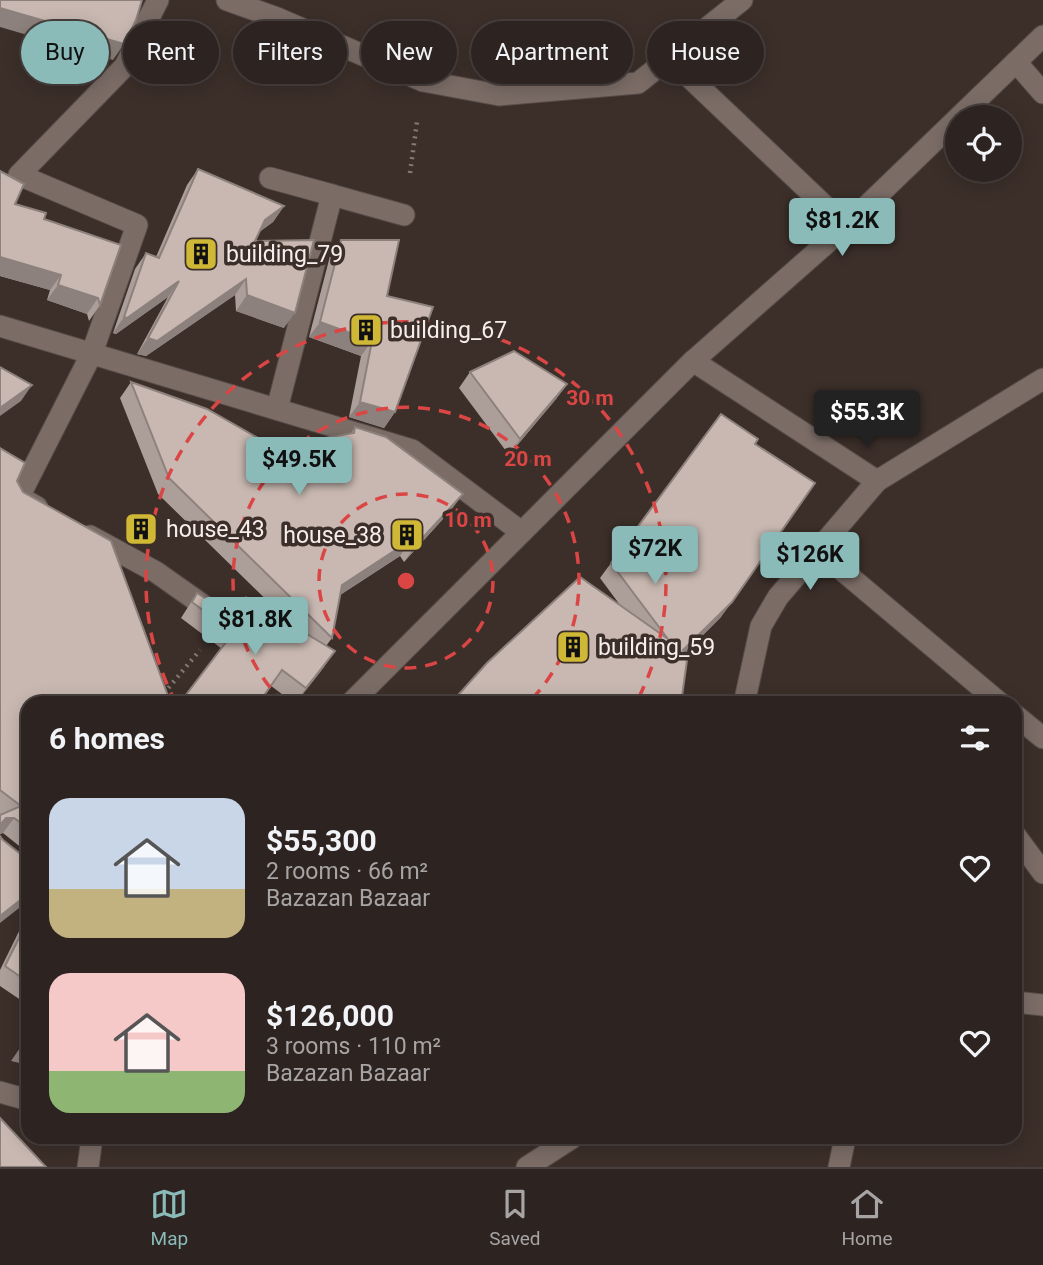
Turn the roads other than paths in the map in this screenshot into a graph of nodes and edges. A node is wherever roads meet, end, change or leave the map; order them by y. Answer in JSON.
{"nodes":[{"id":1,"x":158,"y":0,"type":"edge"},
{"id":2,"x":227,"y":0,"type":"edge"},
{"id":3,"x":742,"y":0,"type":"edge"},
{"id":4,"x":716,"y":21,"type":"edge"},
{"id":5,"x":1043,"y":36,"type":"edge"},
{"id":6,"x":1016,"y":62,"type":"junction"},
{"id":7,"x":647,"y":76,"type":"edge"},
{"id":8,"x":696,"y":84,"type":"edge"},
{"id":9,"x":1043,"y":93,"type":"edge"},
{"id":10,"x":971,"y":105,"type":"edge"},
{"id":11,"x":945,"y":131,"type":"edge"},
{"id":12,"x":270,"y":178,"type":"dead end"},
{"id":13,"x":332,"y":195,"type":"junction"},
{"id":14,"x":404,"y":215,"type":"road end"},
{"id":15,"x":846,"y":226,"type":"junction"},
{"id":16,"x":0,"y":326,"type":"edge"},
{"id":17,"x":92,"y":353,"type":"junction"},
{"id":18,"x":693,"y":361,"type":"junction"},
{"id":19,"x":1043,"y":379,"type":"edge"},
{"id":20,"x":277,"y":409,"type":"junction"},
{"id":21,"x":877,"y":481,"type":"junction"},
{"id":22,"x":54,"y":516,"type":"edge"},
{"id":23,"x":76,"y":528,"type":"edge"},
{"id":24,"x":520,"y":531,"type":"junction"},
{"id":25,"x":818,"y":550,"type":"junction"},
{"id":26,"x":225,"y":620,"type":"edge"},
{"id":27,"x":358,"y":696,"type":"edge"},
{"id":28,"x":746,"y":696,"type":"edge"},
{"id":29,"x":992,"y":696,"type":"edge"},
{"id":30,"x":1022,"y":721,"type":"edge"},
{"id":31,"x":1043,"y":738,"type":"edge"},
{"id":32,"x":1022,"y":844,"type":"edge"},
{"id":33,"x":1043,"y":873,"type":"edge"},
{"id":34,"x":1022,"y":1003,"type":"edge"},
{"id":35,"x":1043,"y":1005,"type":"edge"},
{"id":36,"x":0,"y":1092,"type":"edge"},
{"id":37,"x":21,"y":1098,"type":"edge"},
{"id":38,"x":91,"y":1144,"type":"edge"},
{"id":39,"x":563,"y":1144,"type":"edge"},
{"id":40,"x":844,"y":1144,"type":"edge"},
{"id":41,"x":89,"y":1167,"type":"edge"},
{"id":42,"x":527,"y":1167,"type":"edge"},
{"id":43,"x":839,"y":1167,"type":"edge"}],
"edges":[{"from":1,"to":17,"type":"street"},
{"from":2,"to":7,"type":"street"},
{"from":3,"to":4,"type":"street"},
{"from":5,"to":6,"type":"street"},
{"from":6,"to":9,"type":"street"},
{"from":6,"to":10,"type":"street"},
{"from":8,"to":15,"type":"street"},
{"from":11,"to":15,"type":"street"},
{"from":12,"to":13,"type":"street"},
{"from":13,"to":14,"type":"street"},
{"from":13,"to":20,"type":"street"},
{"from":15,"to":18,"type":"street"},
{"from":16,"to":17,"type":"street"},
{"from":17,"to":20,"type":"street"},
{"from":17,"to":22,"type":"street"},
{"from":18,"to":21,"type":"street"},
{"from":18,"to":24,"type":"street"},
{"from":19,"to":21,"type":"street"},
{"from":20,"to":24,"type":"street"},
{"from":21,"to":25,"type":"street"},
{"from":23,"to":26,"type":"street"},
{"from":24,"to":27,"type":"street"},
{"from":25,"to":28,"type":"street"},
{"from":25,"to":29,"type":"street"},
{"from":30,"to":31,"type":"street"},
{"from":32,"to":33,"type":"street"},
{"from":34,"to":35,"type":"street"},
{"from":36,"to":37,"type":"street"},
{"from":38,"to":41,"type":"street"},
{"from":39,"to":42,"type":"street"},
{"from":40,"to":43,"type":"street"}]}
